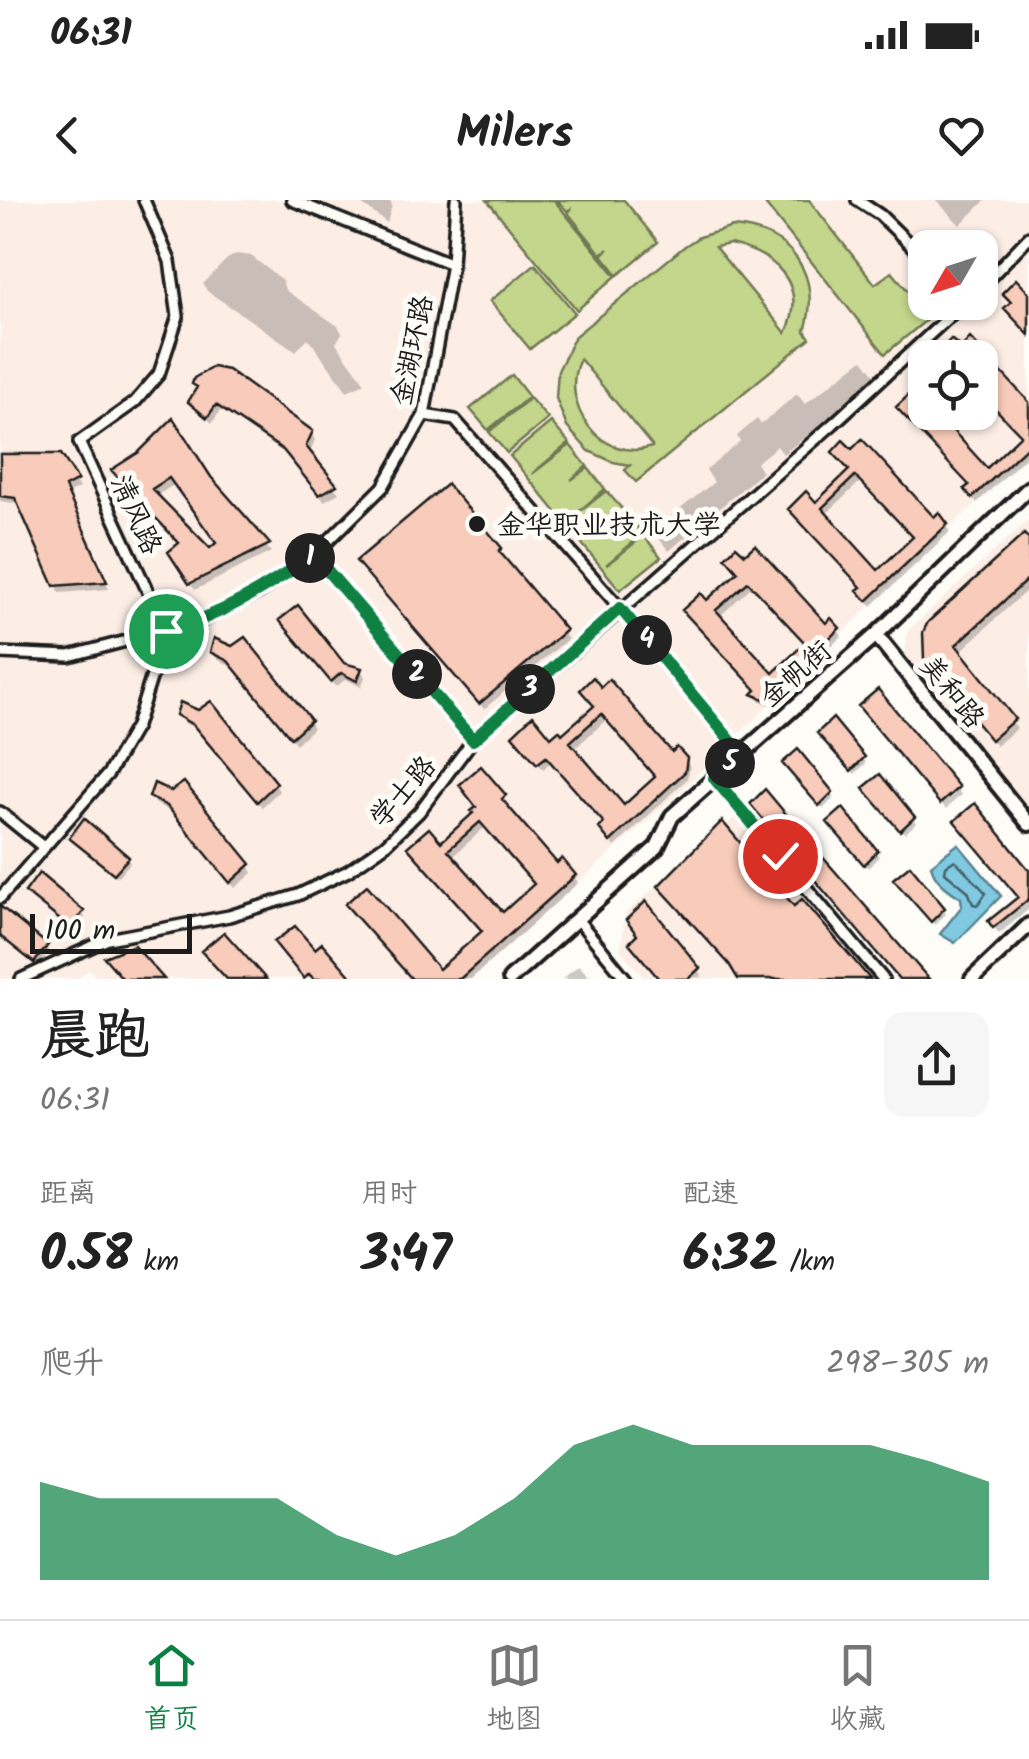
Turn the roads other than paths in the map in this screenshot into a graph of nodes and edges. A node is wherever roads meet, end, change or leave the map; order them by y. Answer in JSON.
{"nodes":[{"id":1,"x":144,"y":200,"type":"edge"},
{"id":2,"x":292,"y":200,"type":"edge"},
{"id":3,"x":456,"y":200,"type":"edge"},
{"id":4,"x":857,"y":200,"type":"edge"},
{"id":5,"x":870,"y":203,"type":"edge"},
{"id":6,"x":1029,"y":237,"type":"edge"},
{"id":7,"x":908,"y":243,"type":"edge"},
{"id":8,"x":452,"y":264,"type":"junction"},
{"id":9,"x":998,"y":269,"type":"edge"},
{"id":10,"x":946,"y":320,"type":"edge"},
{"id":11,"x":424,"y":415,"type":"junction"},
{"id":12,"x":1029,"y":488,"type":"edge"},
{"id":13,"x":314,"y":555,"type":"junction"},
{"id":14,"x":620,"y":608,"type":"junction"},
{"id":15,"x":166,"y":631,"type":"junction"},
{"id":16,"x":876,"y":636,"type":"junction"},
{"id":17,"x":0,"y":653,"type":"edge"},
{"id":18,"x":473,"y":740,"type":"junction"},
{"id":19,"x":741,"y":753,"type":"junction"},
{"id":20,"x":714,"y":778,"type":"junction"},
{"id":21,"x":0,"y":812,"type":"edge"},
{"id":22,"x":1029,"y":824,"type":"edge"},
{"id":23,"x":42,"y":846,"type":"junction"},
{"id":24,"x":0,"y":898,"type":"edge"},
{"id":25,"x":577,"y":919,"type":"junction"},
{"id":26,"x":1029,"y":925,"type":"edge"},
{"id":27,"x":21,"y":979,"type":"edge"},
{"id":28,"x":510,"y":979,"type":"edge"},
{"id":29,"x":626,"y":979,"type":"edge"},
{"id":30,"x":883,"y":979,"type":"edge"},
{"id":31,"x":972,"y":979,"type":"edge"}],
"edges":[{"from":1,"to":15,"type":"street","name":"清风路"},
{"from":2,"to":8,"type":"street"},
{"from":3,"to":8,"type":"street","name":"金湖环路"},
{"from":4,"to":5,"type":"street"},
{"from":5,"to":7,"type":"street"},
{"from":6,"to":9,"type":"street"},
{"from":8,"to":11,"type":"street","name":"金湖环路"},
{"from":10,"to":14,"type":"street","name":"学士路"},
{"from":11,"to":13,"type":"street","name":"金湖环路"},
{"from":11,"to":14,"type":"street"},
{"from":12,"to":16,"type":"street","name":"金帆街"},
{"from":13,"to":15,"type":"street","name":"金湖环路"},
{"from":13,"to":18,"type":"street"},
{"from":14,"to":18,"type":"street","name":"学士路"},
{"from":14,"to":19,"type":"street"},
{"from":15,"to":17,"type":"street","name":"金湖环路"},
{"from":15,"to":23,"type":"street"},
{"from":16,"to":19,"type":"street","name":"金帆街"},
{"from":16,"to":22,"type":"street","name":"美和路"},
{"from":18,"to":27,"type":"street","name":"学士路"},
{"from":19,"to":20,"type":"street","name":"金帆街"},
{"from":20,"to":25,"type":"street","name":"金帆街"},
{"from":20,"to":30,"type":"street"},
{"from":21,"to":23,"type":"street"},
{"from":23,"to":24,"type":"street"},
{"from":25,"to":28,"type":"street","name":"金帆街"},
{"from":25,"to":29,"type":"street"},
{"from":26,"to":31,"type":"street"}]}
